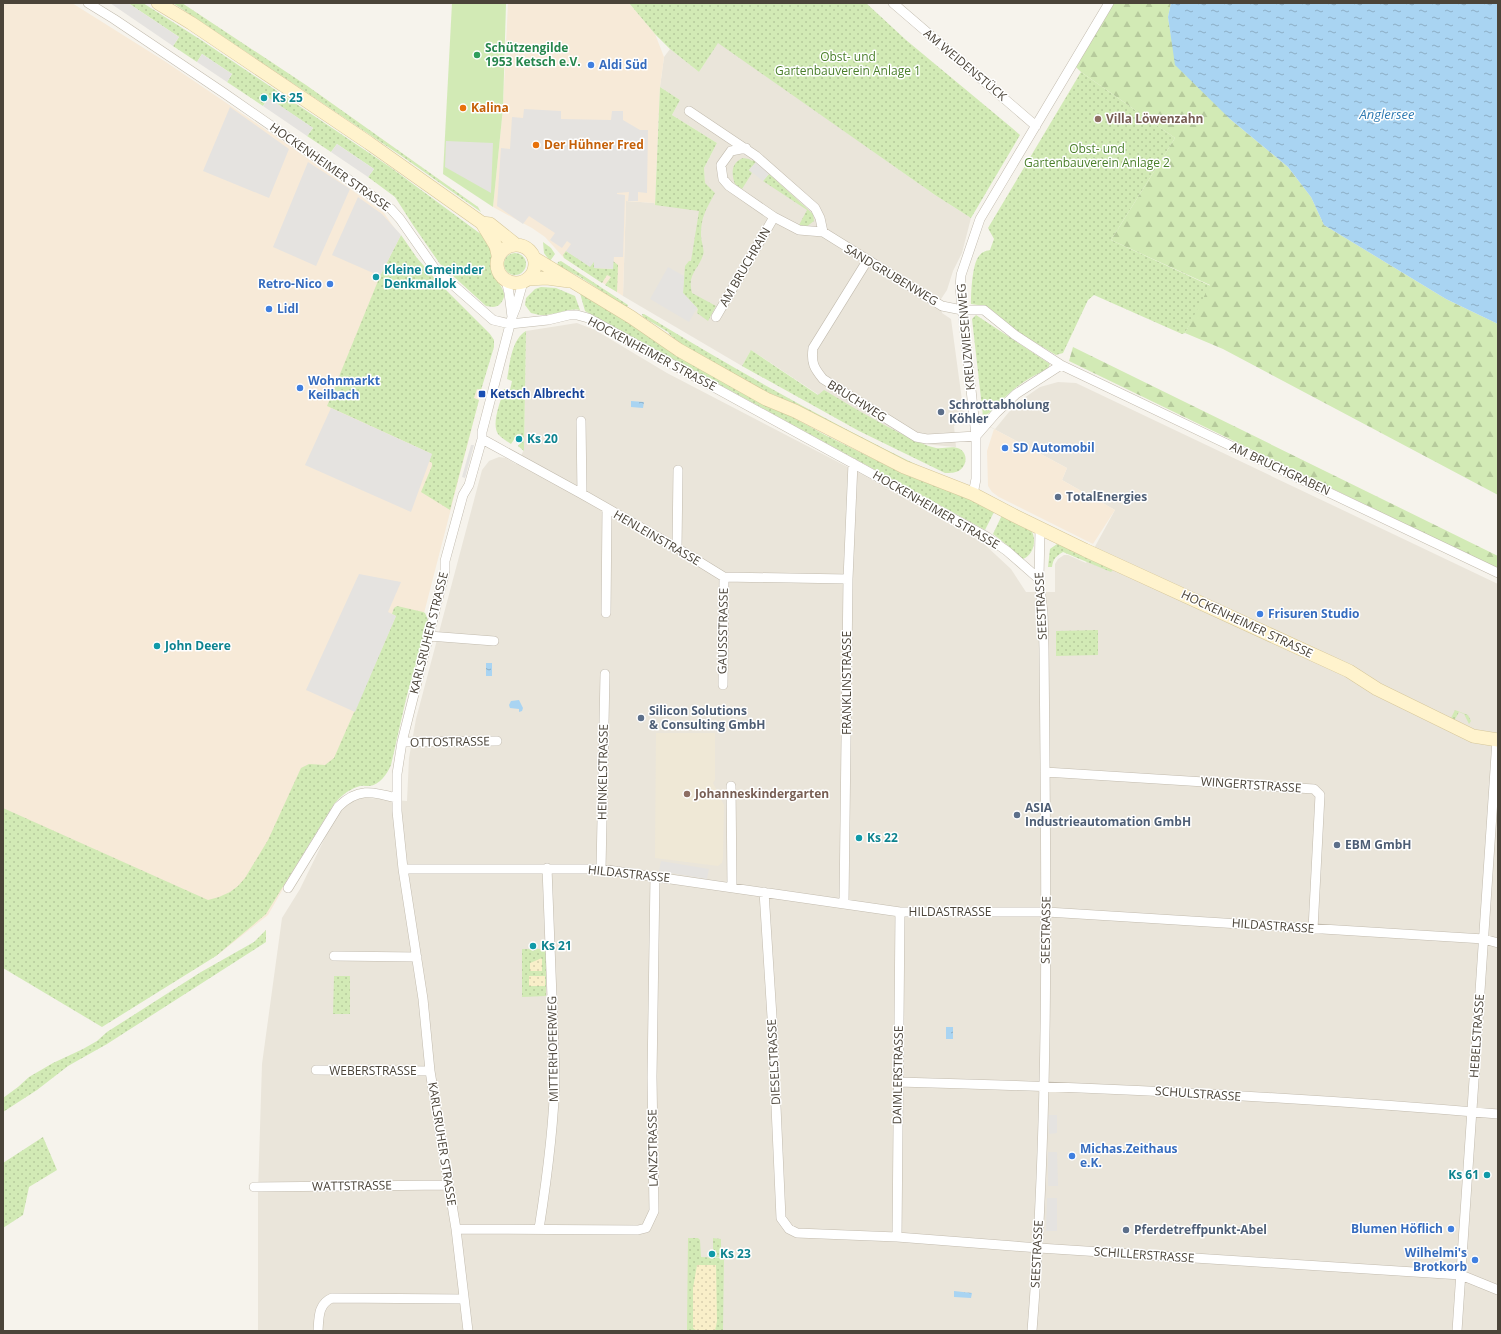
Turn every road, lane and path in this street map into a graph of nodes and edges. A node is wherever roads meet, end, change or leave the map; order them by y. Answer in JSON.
{"nodes":[{"id":1,"x":88,"y":3,"type":"edge"},
{"id":2,"x":158,"y":3,"type":"edge"},
{"id":3,"x":894,"y":3,"type":"edge"},
{"id":4,"x":1109,"y":3,"type":"edge"},
{"id":5,"x":689,"y":111,"type":"dead end"},
{"id":6,"x":1036,"y":126,"type":"junction"},
{"id":7,"x":746,"y":148,"type":"junction"},
{"id":8,"x":774,"y":217,"type":"junction"},
{"id":9,"x":482,"y":222,"type":"junction"},
{"id":10,"x":823,"y":232,"type":"junction"},
{"id":11,"x":515,"y":244,"type":"junction"},
{"id":12,"x":498,"y":256,"type":"junction"},
{"id":13,"x":534,"y":258,"type":"junction"},
{"id":14,"x":867,"y":261,"type":"junction"},
{"id":15,"x":506,"y":280,"type":"junction"},
{"id":16,"x":525,"y":280,"type":"junction"},
{"id":17,"x":572,"y":281,"type":"junction"},
{"id":18,"x":962,"y":310,"type":"junction"},
{"id":19,"x":716,"y":317,"type":"dead end"},
{"id":20,"x":511,"y":320,"type":"junction"},
{"id":21,"x":1061,"y":365,"type":"junction"},
{"id":22,"x":581,"y":421,"type":"dead end"},
{"id":23,"x":976,"y":436,"type":"junction"},
{"id":24,"x":482,"y":439,"type":"junction"},
{"id":25,"x":853,"y":463,"type":"junction"},
{"id":26,"x":678,"y":470,"type":"dead end"},
{"id":27,"x":582,"y":494,"type":"junction"},
{"id":28,"x":973,"y":494,"type":"junction"},
{"id":29,"x":607,"y":509,"type":"junction"},
{"id":30,"x":1040,"y":528,"type":"junction"},
{"id":31,"x":677,"y":548,"type":"junction"},
{"id":32,"x":1498,"y":573,"type":"edge"},
{"id":33,"x":724,"y":577,"type":"junction"},
{"id":34,"x":848,"y":578,"type":"junction"},
{"id":35,"x":1039,"y":579,"type":"junction"},
{"id":36,"x":606,"y":613,"type":"dead end"},
{"id":37,"x":429,"y":636,"type":"junction"},
{"id":38,"x":494,"y":641,"type":"dead end"},
{"id":39,"x":605,"y":674,"type":"dead end"},
{"id":40,"x":723,"y":685,"type":"dead end"},
{"id":41,"x":1498,"y":740,"type":"edge"},
{"id":42,"x":497,"y":741,"type":"dead end"},
{"id":43,"x":402,"y":742,"type":"junction"},
{"id":44,"x":1045,"y":772,"type":"junction"},
{"id":45,"x":731,"y":786,"type":"dead end"},
{"id":46,"x":396,"y":798,"type":"junction"},
{"id":47,"x":547,"y":868,"type":"junction"},
{"id":48,"x":403,"y":869,"type":"junction"},
{"id":49,"x":601,"y":869,"type":"junction"},
{"id":50,"x":655,"y":876,"type":"junction"},
{"id":51,"x":732,"y":887,"type":"junction"},
{"id":52,"x":288,"y":888,"type":"dead end"},
{"id":53,"x":764,"y":892,"type":"junction"},
{"id":54,"x":844,"y":903,"type":"junction"},
{"id":55,"x":900,"y":912,"type":"junction"},
{"id":56,"x":1047,"y":912,"type":"junction"},
{"id":57,"x":1313,"y":929,"type":"junction"},
{"id":58,"x":1484,"y":939,"type":"junction"},
{"id":59,"x":1498,"y":943,"type":"edge"},
{"id":60,"x":334,"y":956,"type":"dead end"},
{"id":61,"x":417,"y":957,"type":"junction"},
{"id":62,"x":316,"y":1070,"type":"dead end"},
{"id":63,"x":430,"y":1071,"type":"junction"},
{"id":64,"x":898,"y":1082,"type":"junction"},
{"id":65,"x":1043,"y":1086,"type":"junction"},
{"id":66,"x":1472,"y":1112,"type":"junction"},
{"id":67,"x":1498,"y":1114,"type":"edge"},
{"id":68,"x":449,"y":1185,"type":"junction"},
{"id":69,"x":254,"y":1187,"type":"dead end"},
{"id":70,"x":456,"y":1229,"type":"junction"},
{"id":71,"x":789,"y":1229,"type":"joint"},
{"id":72,"x":539,"y":1230,"type":"junction"},
{"id":73,"x":897,"y":1237,"type":"junction"},
{"id":74,"x":1038,"y":1248,"type":"junction"},
{"id":75,"x":1461,"y":1275,"type":"junction"},
{"id":76,"x":1498,"y":1290,"type":"edge"},
{"id":77,"x":464,"y":1299,"type":"junction"},
{"id":78,"x":318,"y":1331,"type":"edge"},
{"id":79,"x":468,"y":1331,"type":"edge"},
{"id":80,"x":1032,"y":1331,"type":"edge"},
{"id":81,"x":1457,"y":1331,"type":"edge"}],
"edges":[{"from":1,"to":20,"type":"street","name":"HOCKENHEIMER STRASSE"},
{"from":2,"to":9,"type":"street"},
{"from":3,"to":6,"type":"street","name":"AM WEIDENSTÜCK"},
{"from":4,"to":6,"type":"street","name":"KREUZWIESENWEG"},
{"from":5,"to":7,"type":"street"},
{"from":6,"to":18,"type":"street","name":"KREUZWIESENWEG"},
{"from":7,"to":8,"type":"street","name":"SANDGRUBENWEG"},
{"from":7,"to":10,"type":"street"},
{"from":8,"to":10,"type":"street","name":"SANDGRUBENWEG"},
{"from":8,"to":19,"type":"street","name":"AM BRUCHRAIN"},
{"from":9,"to":11,"type":"street"},
{"from":9,"to":12,"type":"street"},
{"from":10,"to":14,"type":"street","name":"SANDGRUBENWEG"},
{"from":11,"to":12,"type":"street"},
{"from":11,"to":13,"type":"street"},
{"from":12,"to":15,"type":"street"},
{"from":13,"to":16,"type":"street"},
{"from":13,"to":17,"type":"street","name":"HOCKENHEIMER STRASSE"},
{"from":14,"to":18,"type":"street","name":"SANDGRUBENWEG"},
{"from":14,"to":23,"type":"street","name":"BRUCHWEG"},
{"from":15,"to":16,"type":"street"},
{"from":15,"to":20,"type":"street","name":"KARLSRUHER STRASSE"},
{"from":16,"to":17,"type":"street","name":"HOCKENHEIMER STRASSE"},
{"from":16,"to":20,"type":"street","name":"KARLSRUHER STRASSE"},
{"from":17,"to":28,"type":"street","name":"HOCKENHEIMER STRASSE"},
{"from":18,"to":21,"type":"street","name":"AM BRUCHGRABEN"},
{"from":18,"to":23,"type":"street","name":"KREUZWIESENWEG"},
{"from":20,"to":24,"type":"street","name":"KARLSRUHER STRASSE"},
{"from":20,"to":25,"type":"street","name":"HOCKENHEIMER STRASSE"},
{"from":21,"to":23,"type":"street"},
{"from":21,"to":32,"type":"street","name":"AM BRUCHGRABEN"},
{"from":22,"to":27,"type":"street"},
{"from":23,"to":28,"type":"street","name":"KREUZWIESENWEG"},
{"from":24,"to":27,"type":"street","name":"HENLEINSTRASSE"},
{"from":24,"to":37,"type":"street","name":"KARLSRUHER STRASSE"},
{"from":25,"to":34,"type":"street","name":"FRANKLINSTRASSE"},
{"from":25,"to":35,"type":"street","name":"HOCKENHEIMER STRASSE"},
{"from":26,"to":31,"type":"street"},
{"from":27,"to":29,"type":"street","name":"HENLEINSTRASSE"},
{"from":28,"to":30,"type":"street","name":"HOCKENHEIMER STRASSE"},
{"from":29,"to":31,"type":"street","name":"HENLEINSTRASSE"},
{"from":29,"to":36,"type":"street"},
{"from":30,"to":35,"type":"street","name":"SEESTRASSE"},
{"from":30,"to":41,"type":"street","name":"HOCKENHEIMER STRASSE"},
{"from":31,"to":33,"type":"street","name":"HENLEINSTRASSE"},
{"from":33,"to":34,"type":"street"},
{"from":33,"to":40,"type":"street","name":"GAUSSSTRASSE"},
{"from":34,"to":54,"type":"street","name":"FRANKLINSTRASSE"},
{"from":35,"to":44,"type":"street","name":"SEESTRASSE"},
{"from":37,"to":38,"type":"street"},
{"from":37,"to":43,"type":"street","name":"KARLSRUHER STRASSE"},
{"from":39,"to":49,"type":"street","name":"HEINKELSTRASSE"},
{"from":41,"to":58,"type":"street","name":"HEBELSTRASSE"},
{"from":42,"to":43,"type":"street","name":"OTTOSTRASSE"},
{"from":43,"to":46,"type":"street","name":"KARLSRUHER STRASSE"},
{"from":44,"to":56,"type":"street","name":"SEESTRASSE"},
{"from":44,"to":57,"type":"street","name":"WINGERTSTRASSE"},
{"from":45,"to":51,"type":"street"},
{"from":46,"to":48,"type":"street","name":"KARLSRUHER STRASSE"},
{"from":46,"to":52,"type":"street"},
{"from":47,"to":48,"type":"street","name":"HILDASTRASSE"},
{"from":47,"to":49,"type":"street","name":"HILDASTRASSE"},
{"from":47,"to":72,"type":"street","name":"MITTERHOFERWEG"},
{"from":48,"to":61,"type":"street","name":"KARLSRUHER STRASSE"},
{"from":49,"to":50,"type":"street","name":"HILDASTRASSE"},
{"from":50,"to":51,"type":"street","name":"HILDASTRASSE"},
{"from":50,"to":72,"type":"street","name":"LANZSTRASSE"},
{"from":51,"to":53,"type":"street","name":"HILDASTRASSE"},
{"from":53,"to":54,"type":"street","name":"HILDASTRASSE"},
{"from":53,"to":71,"type":"street","name":"DIESELSTRASSE"},
{"from":54,"to":55,"type":"street","name":"HILDASTRASSE"},
{"from":55,"to":56,"type":"street","name":"HILDASTRASSE"},
{"from":55,"to":64,"type":"street","name":"DAIMLERSTRASSE"},
{"from":56,"to":57,"type":"street","name":"HILDASTRASSE"},
{"from":56,"to":65,"type":"street","name":"SEESTRASSE"},
{"from":57,"to":58,"type":"street","name":"HILDASTRASSE"},
{"from":58,"to":59,"type":"street","name":"HILDASTRASSE"},
{"from":58,"to":66,"type":"street","name":"HEBELSTRASSE"},
{"from":60,"to":61,"type":"street"},
{"from":61,"to":63,"type":"street","name":"KARLSRUHER STRASSE"},
{"from":62,"to":63,"type":"street","name":"WEBERSTRASSE"},
{"from":63,"to":68,"type":"street","name":"KARLSRUHER STRASSE"},
{"from":64,"to":65,"type":"street","name":"SCHULSTRASSE"},
{"from":64,"to":73,"type":"street","name":"DAIMLERSTRASSE"},
{"from":65,"to":66,"type":"street","name":"SCHULSTRASSE"},
{"from":65,"to":74,"type":"street","name":"SEESTRASSE"},
{"from":66,"to":67,"type":"street","name":"SCHULSTRASSE"},
{"from":66,"to":75,"type":"street","name":"HEBELSTRASSE"},
{"from":68,"to":69,"type":"street","name":"WATTSTRASSE"},
{"from":68,"to":70,"type":"street","name":"KARLSRUHER STRASSE"},
{"from":70,"to":72,"type":"street","name":"LANZSTRASSE"},
{"from":70,"to":77,"type":"street","name":"KARLSRUHER STRASSE"},
{"from":71,"to":73,"type":"street","name":"SCHILLERSTRASSE"},
{"from":73,"to":74,"type":"street","name":"SCHILLERSTRASSE"},
{"from":74,"to":75,"type":"street","name":"SCHILLERSTRASSE"},
{"from":74,"to":80,"type":"street","name":"SEESTRASSE"},
{"from":75,"to":76,"type":"street","name":"SCHILLERSTRASSE"},
{"from":75,"to":81,"type":"street","name":"HEBELSTRASSE"},
{"from":77,"to":78,"type":"street"},
{"from":77,"to":79,"type":"street","name":"KARLSRUHER STRASSE"}]}
